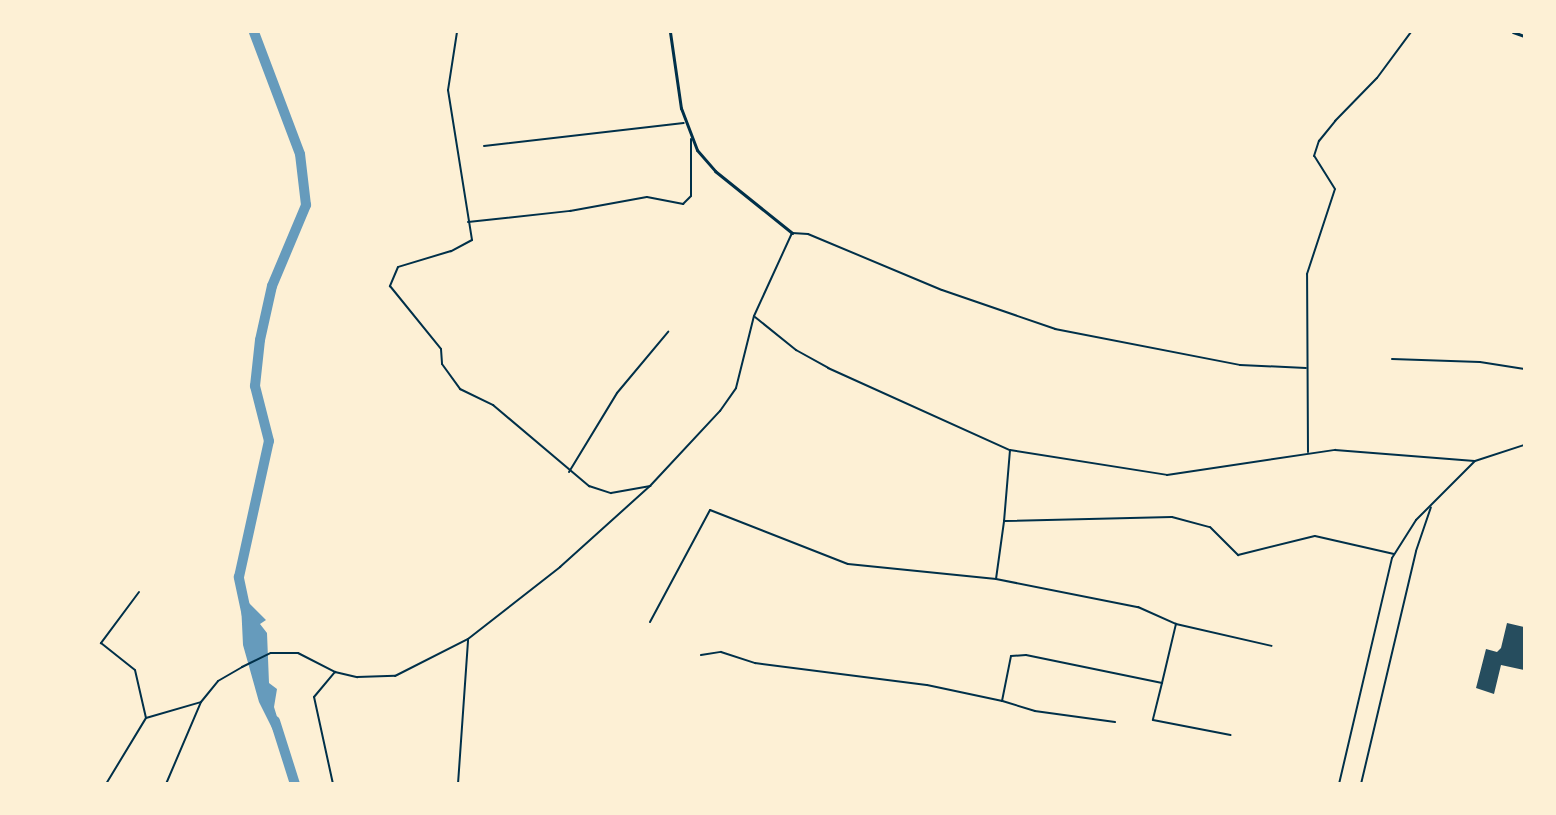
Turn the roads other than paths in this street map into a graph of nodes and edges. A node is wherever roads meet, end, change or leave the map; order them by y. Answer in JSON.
{"nodes":[{"id":1,"x":457,"y":32,"type":"edge"},
{"id":2,"x":670,"y":32,"type":"edge"},
{"id":3,"x":1411,"y":32,"type":"edge"},
{"id":4,"x":1514,"y":32,"type":"edge"},
{"id":5,"x":1524,"y":36,"type":"edge"},
{"id":6,"x":684,"y":123,"type":"junction"},
{"id":7,"x":691,"y":139,"type":"junction"},
{"id":8,"x":484,"y":146,"type":"dead end"},
{"id":9,"x":468,"y":222,"type":"junction"},
{"id":10,"x":792,"y":233,"type":"junction"},
{"id":11,"x":754,"y":316,"type":"junction"},
{"id":12,"x":668,"y":332,"type":"dead end"},
{"id":13,"x":1392,"y":359,"type":"dead end"},
{"id":14,"x":1306,"y":368,"type":"junction"},
{"id":15,"x":1524,"y":369,"type":"edge"},
{"id":16,"x":1524,"y":445,"type":"edge"},
{"id":17,"x":1010,"y":450,"type":"junction"},
{"id":18,"x":1308,"y":452,"type":"junction"},
{"id":19,"x":1475,"y":461,"type":"junction"},
{"id":20,"x":569,"y":471,"type":"junction"},
{"id":21,"x":650,"y":486,"type":"junction"},
{"id":22,"x":1432,"y":505,"type":"junction"},
{"id":23,"x":1004,"y":521,"type":"junction"},
{"id":24,"x":1394,"y":554,"type":"junction"},
{"id":25,"x":996,"y":579,"type":"junction"},
{"id":26,"x":139,"y":592,"type":"dead end"},
{"id":27,"x":650,"y":622,"type":"dead end"},
{"id":28,"x":1176,"y":624,"type":"junction"},
{"id":29,"x":468,"y":639,"type":"junction"},
{"id":30,"x":1272,"y":646,"type":"dead end"},
{"id":31,"x":701,"y":655,"type":"dead end"},
{"id":32,"x":335,"y":672,"type":"junction"},
{"id":33,"x":1162,"y":682,"type":"junction"},
{"id":34,"x":1002,"y":701,"type":"junction"},
{"id":35,"x":201,"y":702,"type":"junction"},
{"id":36,"x":146,"y":718,"type":"junction"},
{"id":37,"x":1115,"y":722,"type":"dead end"},
{"id":38,"x":1231,"y":735,"type":"dead end"},
{"id":39,"x":106,"y":783,"type":"edge"},
{"id":40,"x":166,"y":783,"type":"edge"},
{"id":41,"x":333,"y":783,"type":"edge"},
{"id":42,"x":458,"y":783,"type":"edge"},
{"id":43,"x":1339,"y":783,"type":"edge"},
{"id":44,"x":1361,"y":783,"type":"edge"}],
"edges":[{"from":1,"to":9,"type":"street"},
{"from":2,"to":6,"type":"street"},
{"from":3,"to":14,"type":"street"},
{"from":4,"to":5,"type":"street"},
{"from":6,"to":7,"type":"street"},
{"from":6,"to":8,"type":"street"},
{"from":7,"to":9,"type":"street"},
{"from":7,"to":10,"type":"street"},
{"from":9,"to":20,"type":"street"},
{"from":10,"to":11,"type":"street"},
{"from":10,"to":14,"type":"street"},
{"from":11,"to":17,"type":"street"},
{"from":11,"to":21,"type":"street"},
{"from":12,"to":20,"type":"street"},
{"from":13,"to":15,"type":"street"},
{"from":14,"to":18,"type":"street"},
{"from":16,"to":19,"type":"street"},
{"from":17,"to":18,"type":"street"},
{"from":17,"to":23,"type":"street"},
{"from":18,"to":19,"type":"street"},
{"from":19,"to":22,"type":"street"},
{"from":20,"to":21,"type":"street"},
{"from":21,"to":29,"type":"street"},
{"from":22,"to":24,"type":"street"},
{"from":22,"to":44,"type":"street"},
{"from":23,"to":24,"type":"street"},
{"from":23,"to":25,"type":"street"},
{"from":24,"to":43,"type":"street"},
{"from":25,"to":27,"type":"street"},
{"from":25,"to":28,"type":"street"},
{"from":26,"to":36,"type":"street"},
{"from":28,"to":30,"type":"street"},
{"from":28,"to":33,"type":"street"},
{"from":29,"to":32,"type":"street"},
{"from":29,"to":42,"type":"street"},
{"from":31,"to":34,"type":"street"},
{"from":32,"to":35,"type":"street"},
{"from":32,"to":41,"type":"street"},
{"from":33,"to":34,"type":"street"},
{"from":33,"to":38,"type":"street"},
{"from":34,"to":37,"type":"street"},
{"from":35,"to":36,"type":"street"},
{"from":35,"to":40,"type":"street"},
{"from":36,"to":39,"type":"street"}]}
